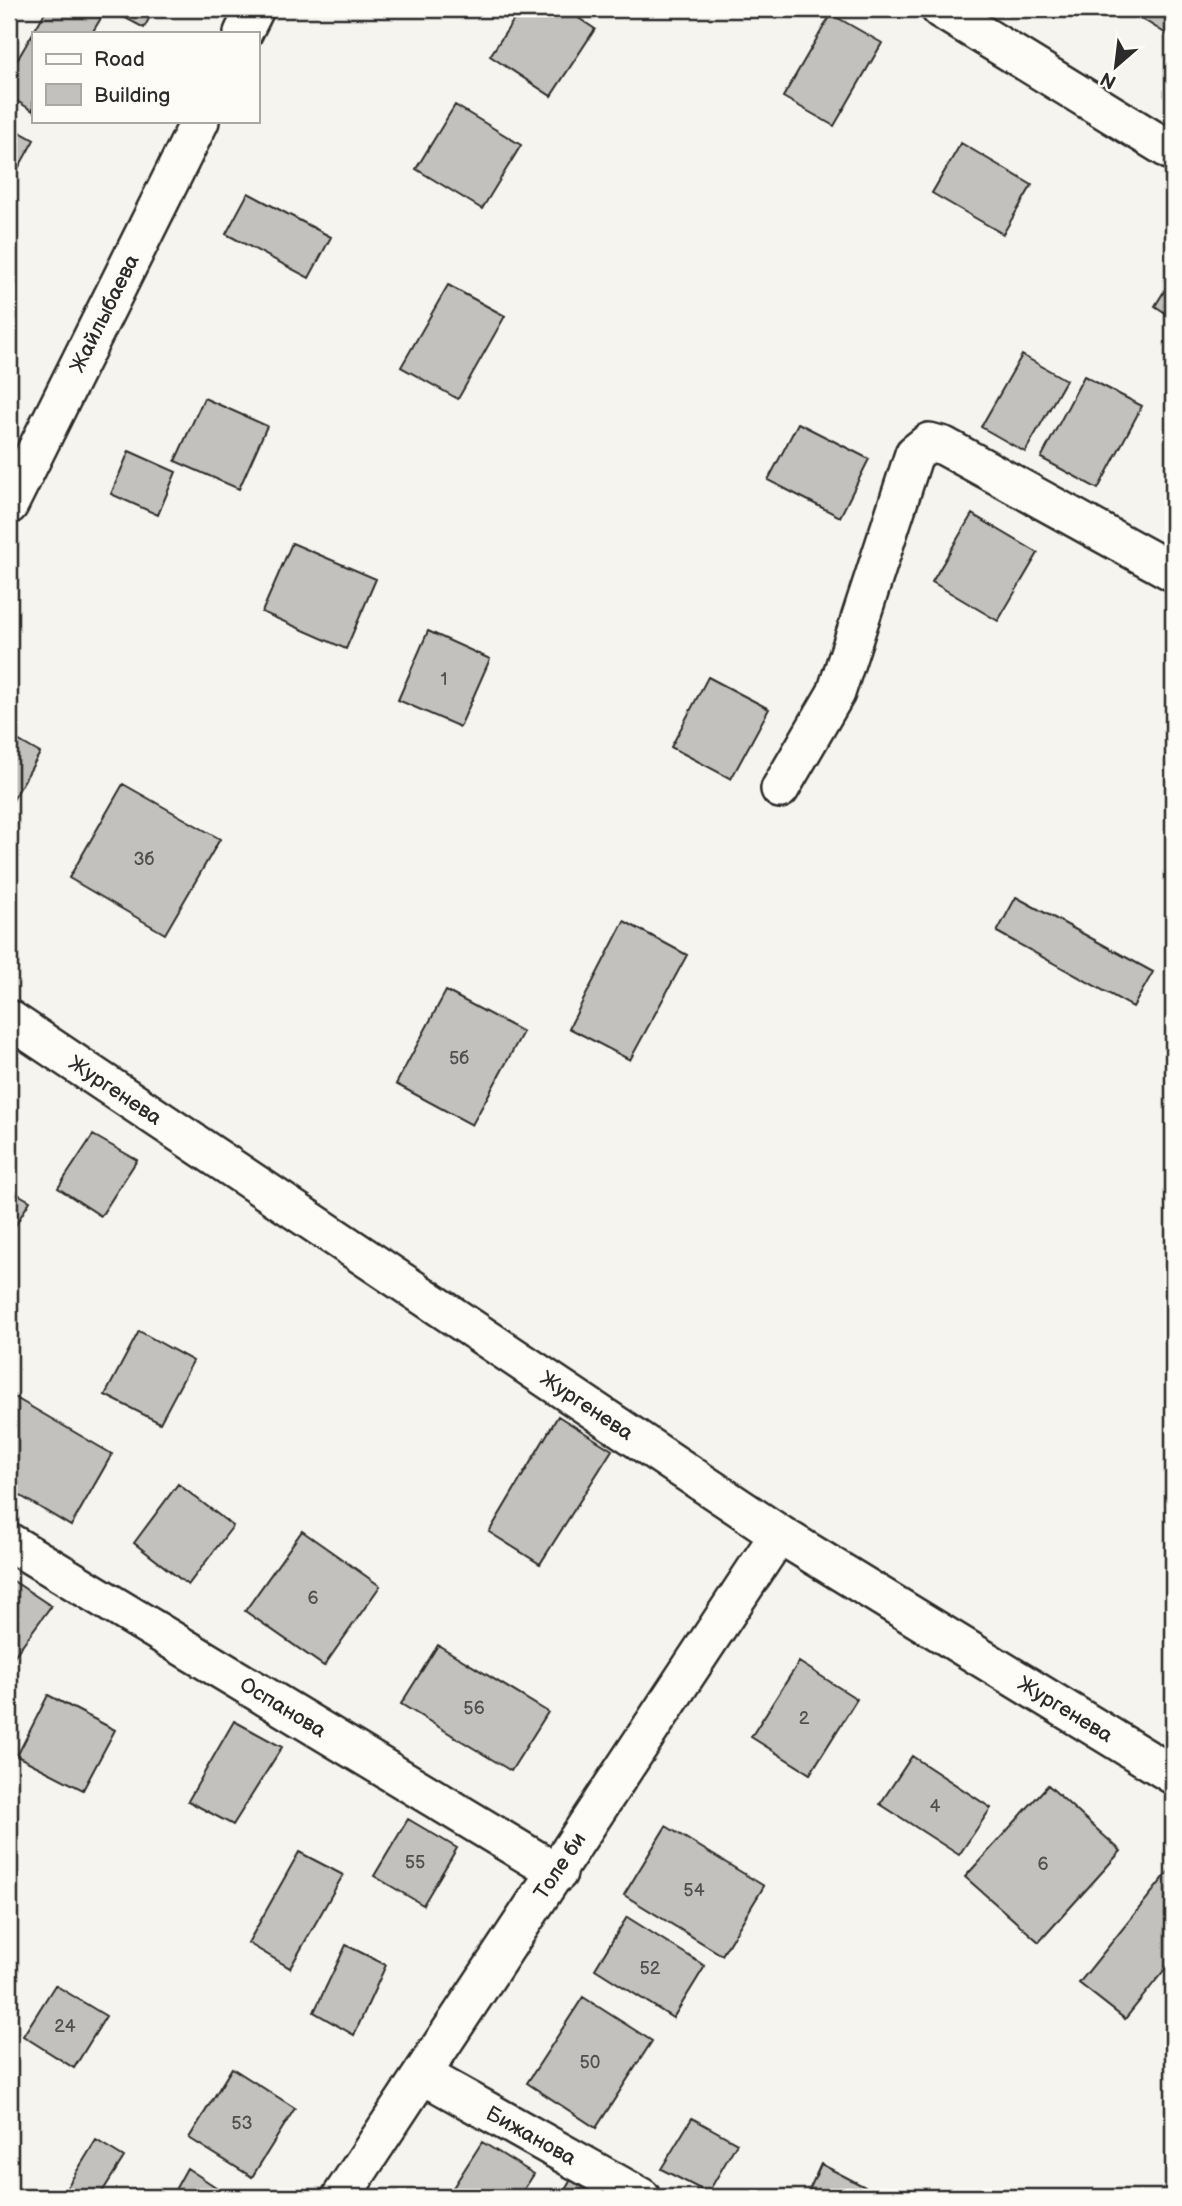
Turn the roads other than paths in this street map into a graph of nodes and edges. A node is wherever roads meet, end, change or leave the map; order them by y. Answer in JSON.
{"nodes":[{"id":1,"x":255,"y":9,"type":"edge"},
{"id":2,"x":940,"y":9,"type":"edge"},
{"id":3,"x":244,"y":32,"type":"edge"},
{"id":4,"x":200,"y":122,"type":"edge"},
{"id":5,"x":1173,"y":152,"type":"edge"},
{"id":6,"x":9,"y":505,"type":"edge"},
{"id":7,"x":1173,"y":572,"type":"edge"},
{"id":8,"x":780,"y":789,"type":"dead end"},
{"id":9,"x":9,"y":1018,"type":"edge"},
{"id":10,"x":779,"y":1534,"type":"junction"},
{"id":11,"x":9,"y":1542,"type":"edge"},
{"id":12,"x":1173,"y":1775,"type":"edge"},
{"id":13,"x":558,"y":1873,"type":"junction"},
{"id":14,"x":423,"y":2075,"type":"junction"},
{"id":15,"x":341,"y":2197,"type":"edge"},
{"id":16,"x":640,"y":2197,"type":"edge"}],
"edges":[{"from":1,"to":3,"type":"street"},
{"from":2,"to":5,"type":"street"},
{"from":4,"to":6,"type":"street","name":"Жайлыбаева"},
{"from":7,"to":8,"type":"street"},
{"from":9,"to":10,"type":"street","name":"Жургенева"},
{"from":10,"to":12,"type":"street","name":"Жургенева"},
{"from":10,"to":13,"type":"street","name":"Толе би"},
{"from":11,"to":13,"type":"street","name":"Оспанова"},
{"from":13,"to":14,"type":"street","name":"Толе би"},
{"from":14,"to":15,"type":"street","name":"Толе би"},
{"from":14,"to":16,"type":"street","name":"Бижанова"}]}
